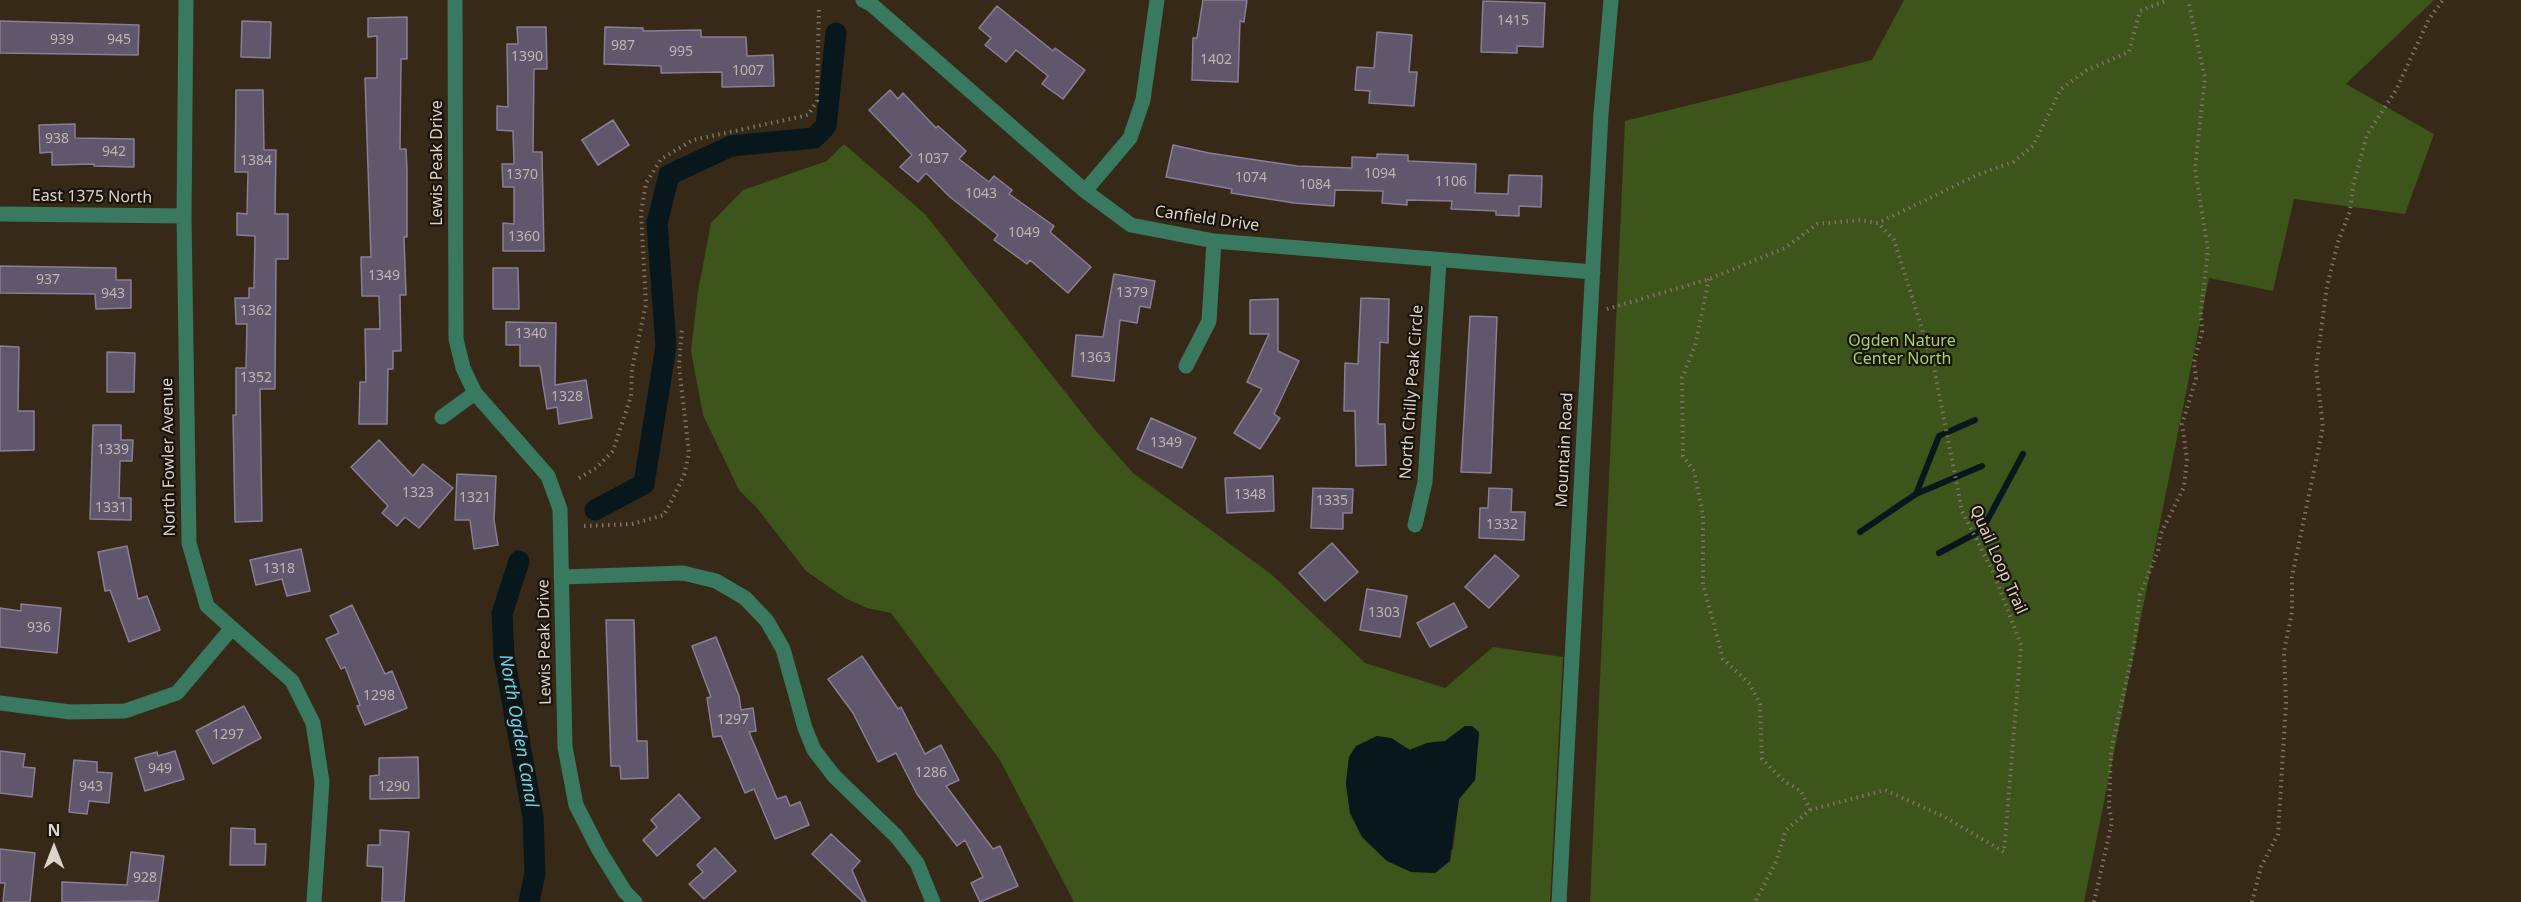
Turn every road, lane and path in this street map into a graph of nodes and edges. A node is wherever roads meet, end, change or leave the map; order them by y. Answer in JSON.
{"nodes":[{"id":1,"x":186,"y":0,"type":"edge"},
{"id":2,"x":455,"y":0,"type":"edge"},
{"id":3,"x":863,"y":0,"type":"edge"},
{"id":4,"x":1157,"y":0,"type":"edge"},
{"id":5,"x":1611,"y":0,"type":"edge"},
{"id":6,"x":2168,"y":0,"type":"edge"},
{"id":7,"x":2188,"y":0,"type":"edge"},
{"id":8,"x":2443,"y":0,"type":"edge"},
{"id":9,"x":819,"y":6,"type":"dead end"},
{"id":10,"x":1085,"y":191,"type":"junction"},
{"id":11,"x":0,"y":214,"type":"edge"},
{"id":12,"x":184,"y":216,"type":"junction"},
{"id":13,"x":1878,"y":223,"type":"junction"},
{"id":14,"x":1214,"y":241,"type":"junction"},
{"id":15,"x":1439,"y":261,"type":"junction"},
{"id":16,"x":1593,"y":272,"type":"junction"},
{"id":17,"x":1709,"y":279,"type":"junction"},
{"id":18,"x":1591,"y":313,"type":"junction"},
{"id":19,"x":682,"y":328,"type":"dead end"},
{"id":20,"x":1186,"y":366,"type":"dead end"},
{"id":21,"x":475,"y":393,"type":"junction"},
{"id":22,"x":442,"y":417,"type":"dead end"},
{"id":23,"x":579,"y":478,"type":"dead end"},
{"id":24,"x":1415,"y":525,"type":"dead end"},
{"id":25,"x":584,"y":526,"type":"dead end"},
{"id":26,"x":561,"y":577,"type":"junction"},
{"id":27,"x":232,"y":628,"type":"junction"},
{"id":28,"x":0,"y":703,"type":"edge"},
{"id":29,"x":1810,"y":810,"type":"junction"},
{"id":30,"x":625,"y":899,"type":"edge"},
{"id":31,"x":314,"y":902,"type":"edge"},
{"id":32,"x":933,"y":902,"type":"edge"},
{"id":33,"x":1559,"y":902,"type":"edge"},
{"id":34,"x":1755,"y":902,"type":"edge"},
{"id":35,"x":2094,"y":902,"type":"edge"},
{"id":36,"x":2252,"y":902,"type":"edge"}],
"edges":[{"from":1,"to":12,"type":"street","name":"North Fowler Avenue"},
{"from":2,"to":21,"type":"street","name":"Lewis Peak Drive"},
{"from":3,"to":10,"type":"street","name":"Canfield Drive"},
{"from":4,"to":10,"type":"street"},
{"from":5,"to":16,"type":"street","name":"Mountain Road"},
{"from":6,"to":13,"type":"path"},
{"from":7,"to":35,"type":"path"},
{"from":8,"to":36,"type":"path"},
{"from":9,"to":23,"type":"path"},
{"from":10,"to":14,"type":"street","name":"Canfield Drive"},
{"from":11,"to":12,"type":"street","name":"East 1375 North"},
{"from":12,"to":27,"type":"street","name":"North Fowler Avenue"},
{"from":13,"to":17,"type":"path"},
{"from":13,"to":29,"type":"path","name":"Quail Loop Trail"},
{"from":14,"to":15,"type":"street","name":"Canfield Drive"},
{"from":14,"to":20,"type":"street"},
{"from":15,"to":16,"type":"street","name":"Canfield Drive"},
{"from":15,"to":24,"type":"street","name":"North Chilly Peak Circle"},
{"from":16,"to":18,"type":"street","name":"Mountain Road"},
{"from":17,"to":18,"type":"path"},
{"from":17,"to":29,"type":"path"},
{"from":18,"to":33,"type":"street","name":"Mountain Road"},
{"from":19,"to":25,"type":"path"},
{"from":21,"to":22,"type":"street"},
{"from":21,"to":26,"type":"street","name":"Lewis Peak Drive"},
{"from":26,"to":30,"type":"street","name":"Lewis Peak Drive"},
{"from":26,"to":32,"type":"street"},
{"from":27,"to":28,"type":"street"},
{"from":27,"to":31,"type":"street","name":"North Fowler Avenue"},
{"from":29,"to":34,"type":"path","name":"Quail Loop Trail"}]}
